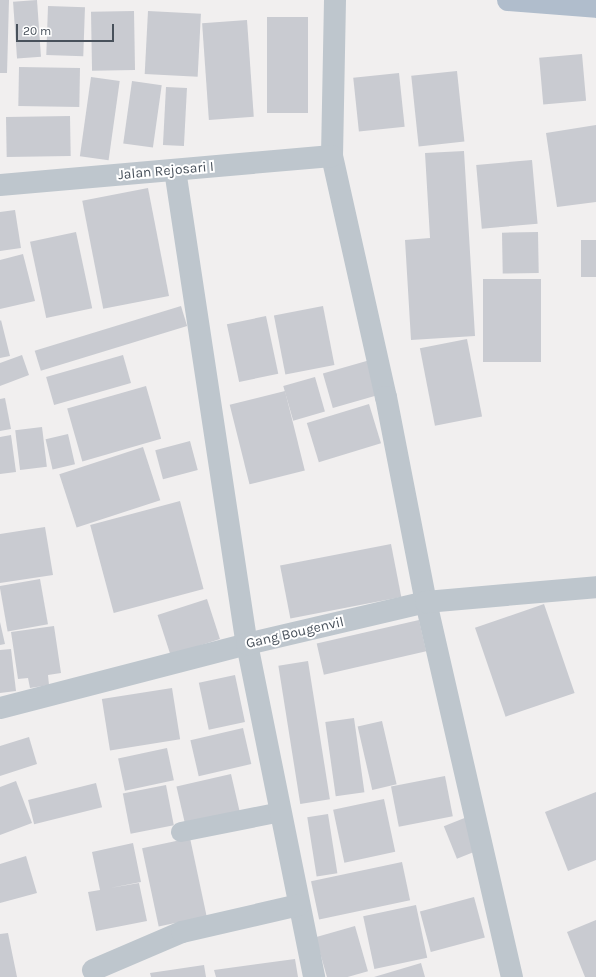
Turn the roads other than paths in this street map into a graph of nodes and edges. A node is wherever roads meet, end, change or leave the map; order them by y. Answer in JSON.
{"nodes":[{"id":1,"x":335,"y":0,"type":"edge"},
{"id":2,"x":508,"y":0,"type":"edge"},
{"id":3,"x":596,"y":8,"type":"edge"},
{"id":4,"x":332,"y":156,"type":"junction"},
{"id":5,"x":175,"y":170,"type":"junction"},
{"id":6,"x":0,"y":185,"type":"edge"},
{"id":7,"x":596,"y":587,"type":"edge"},
{"id":8,"x":426,"y":602,"type":"junction"},
{"id":9,"x":247,"y":644,"type":"junction"},
{"id":10,"x":0,"y":708,"type":"edge"},
{"id":11,"x":281,"y":812,"type":"junction"},
{"id":12,"x":181,"y":832,"type":"dead end"},
{"id":13,"x":299,"y":905,"type":"junction"},
{"id":14,"x":93,"y":970,"type":"dead end"},
{"id":15,"x":314,"y":977,"type":"edge"},
{"id":16,"x":512,"y":977,"type":"edge"}],
"edges":[{"from":1,"to":4,"type":"street"},
{"from":2,"to":3,"type":"main road"},
{"from":4,"to":5,"type":"street","name":"Jalan Rejosari I"},
{"from":4,"to":8,"type":"street"},
{"from":5,"to":6,"type":"street","name":"Jalan Rejosari I"},
{"from":5,"to":9,"type":"street"},
{"from":7,"to":8,"type":"street","name":"Gang Bougenvil"},
{"from":8,"to":9,"type":"street","name":"Gang Bougenvil"},
{"from":8,"to":16,"type":"street"},
{"from":9,"to":10,"type":"street","name":"Gang Bougenvil"},
{"from":9,"to":11,"type":"street"},
{"from":11,"to":12,"type":"lane"},
{"from":11,"to":13,"type":"street"},
{"from":13,"to":14,"type":"street"},
{"from":13,"to":15,"type":"street"}]}
